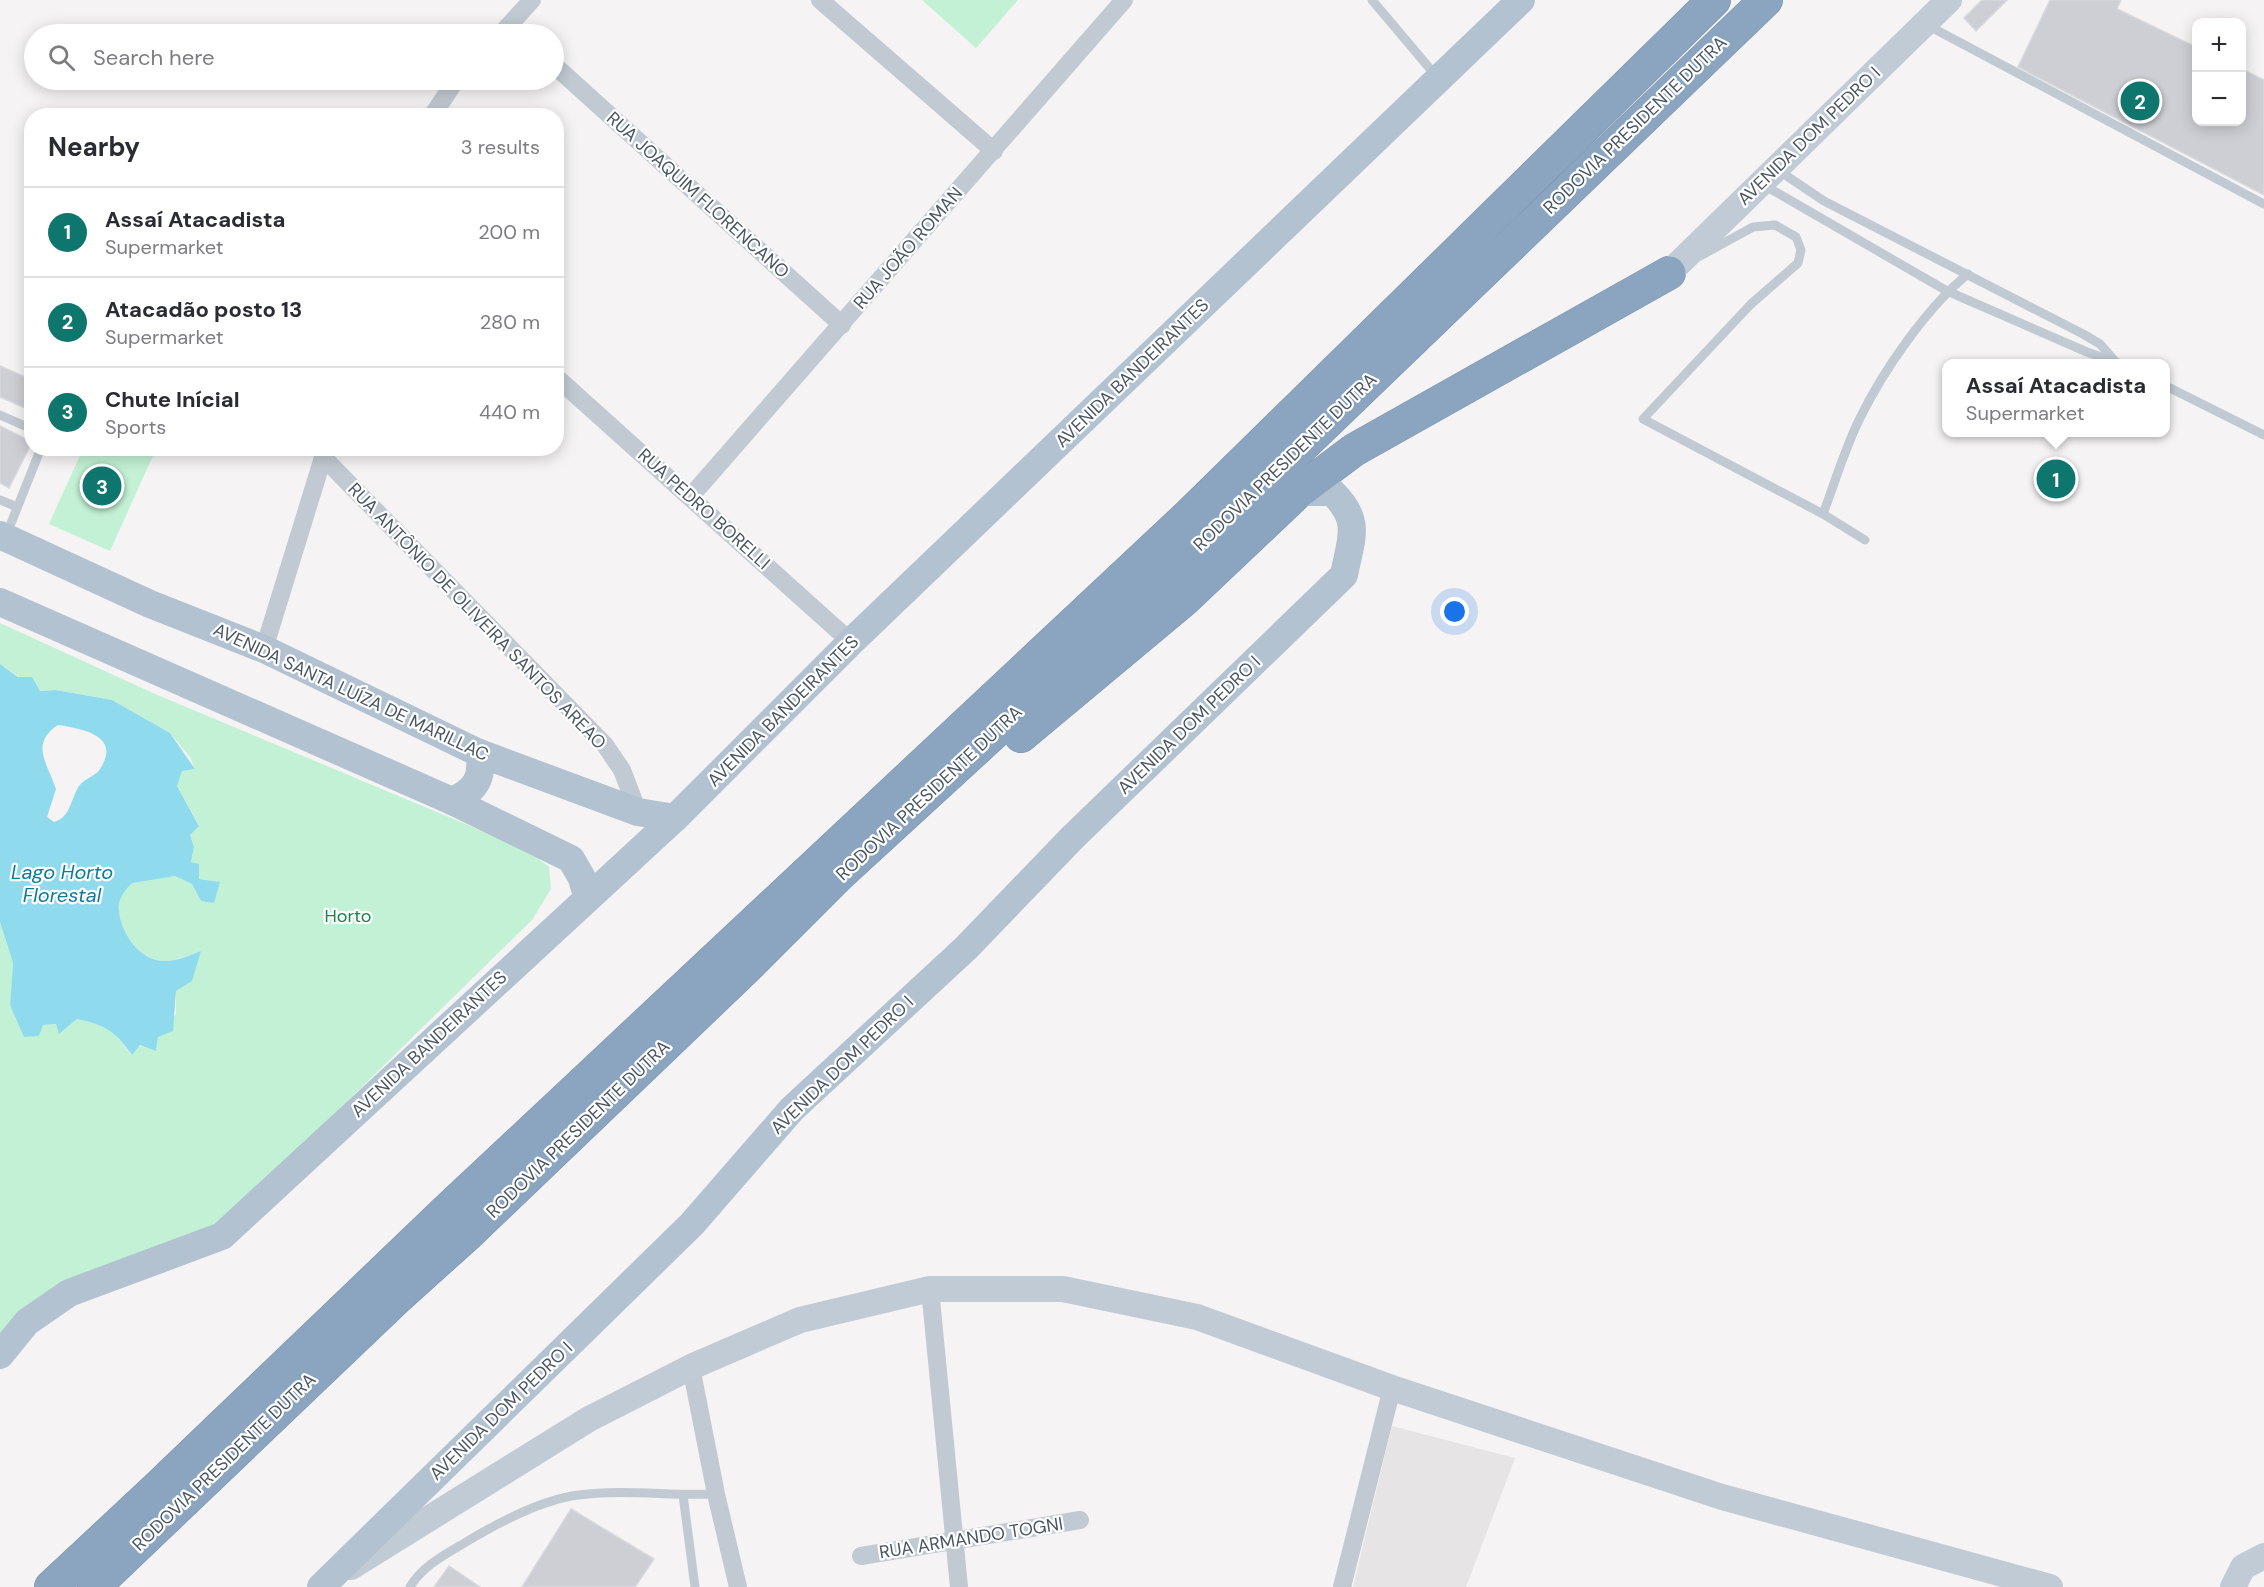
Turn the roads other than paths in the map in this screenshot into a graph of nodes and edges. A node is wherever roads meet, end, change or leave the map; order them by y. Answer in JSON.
{"nodes":[{"id":1,"x":532,"y":0,"type":"edge"},
{"id":2,"x":820,"y":0,"type":"edge"},
{"id":3,"x":1124,"y":0,"type":"edge"},
{"id":4,"x":1372,"y":0,"type":"edge"},
{"id":5,"x":1521,"y":0,"type":"edge"},
{"id":6,"x":1714,"y":0,"type":"edge"},
{"id":7,"x":1766,"y":0,"type":"edge"},
{"id":8,"x":1949,"y":0,"type":"edge"},
{"id":9,"x":516,"y":24,"type":"edge"},
{"id":10,"x":1925,"y":24,"type":"junction"},
{"id":11,"x":564,"y":74,"type":"edge"},
{"id":12,"x":1438,"y":79,"type":"junction"},
{"id":13,"x":449,"y":90,"type":"edge"},
{"id":14,"x":437,"y":108,"type":"edge"},
{"id":15,"x":994,"y":151,"type":"junction"},
{"id":16,"x":1768,"y":176,"type":"junction"},
{"id":17,"x":2264,"y":204,"type":"edge"},
{"id":18,"x":1669,"y":273,"type":"junction"},
{"id":19,"x":1968,"y":274,"type":"junction"},
{"id":20,"x":1947,"y":291,"type":"junction"},
{"id":21,"x":842,"y":325,"type":"junction"},
{"id":22,"x":2109,"y":359,"type":"edge"},
{"id":23,"x":2115,"y":359,"type":"edge"},
{"id":24,"x":564,"y":384,"type":"edge"},
{"id":25,"x":2170,"y":388,"type":"edge"},
{"id":26,"x":0,"y":415,"type":"edge"},
{"id":27,"x":24,"y":426,"type":"edge"},
{"id":28,"x":2264,"y":435,"type":"edge"},
{"id":29,"x":37,"y":456,"type":"edge"},
{"id":30,"x":324,"y":456,"type":"edge"},
{"id":31,"x":328,"y":456,"type":"edge"},
{"id":32,"x":1298,"y":492,"type":"junction"},
{"id":33,"x":692,"y":496,"type":"junction"},
{"id":34,"x":0,"y":500,"type":"edge"},
{"id":35,"x":17,"y":507,"type":"junction"},
{"id":36,"x":1823,"y":514,"type":"junction"},
{"id":37,"x":3,"y":536,"type":"edge"},
{"id":38,"x":1865,"y":540,"type":"dead end"},
{"id":39,"x":0,"y":602,"type":"edge"},
{"id":40,"x":851,"y":642,"type":"junction"},
{"id":41,"x":264,"y":649,"type":"junction"},
{"id":42,"x":479,"y":753,"type":"junction"},
{"id":43,"x":452,"y":801,"type":"junction"},
{"id":44,"x":638,"y":812,"type":"junction"},
{"id":45,"x":675,"y":818,"type":"junction"},
{"id":46,"x":588,"y":896,"type":"junction"},
{"id":47,"x":747,"y":967,"type":"junction"},
{"id":48,"x":930,"y":1289,"type":"junction"},
{"id":49,"x":0,"y":1355,"type":"edge"},
{"id":50,"x":691,"y":1368,"type":"junction"},
{"id":51,"x":1392,"y":1388,"type":"junction"},
{"id":52,"x":716,"y":1494,"type":"junction"},
{"id":53,"x":683,"y":1495,"type":"junction"},
{"id":54,"x":1080,"y":1520,"type":"dead end"},
{"id":55,"x":954,"y":1539,"type":"junction"},
{"id":56,"x":861,"y":1556,"type":"dead end"},
{"id":57,"x":2246,"y":1570,"type":"edge"},
{"id":58,"x":324,"y":1584,"type":"edge"},
{"id":59,"x":51,"y":1587,"type":"edge"},
{"id":60,"x":94,"y":1587,"type":"edge"},
{"id":61,"x":410,"y":1587,"type":"edge"},
{"id":62,"x":695,"y":1587,"type":"edge"},
{"id":63,"x":738,"y":1587,"type":"edge"},
{"id":64,"x":959,"y":1587,"type":"edge"},
{"id":65,"x":1342,"y":1587,"type":"edge"},
{"id":66,"x":2050,"y":1587,"type":"edge"},
{"id":67,"x":2217,"y":1587,"type":"edge"}],
"edges":[{"from":1,"to":9,"type":"street"},
{"from":2,"to":15,"type":"street"},
{"from":3,"to":15,"type":"street","name":"RUA JOÃO ROMAN"},
{"from":4,"to":12,"type":"lane"},
{"from":5,"to":12,"type":"main road","name":"AVENIDA BANDEIRANTES"},
{"from":6,"to":59,"type":"highway","name":"RODOVIA PRESIDENTE DUTRA"},
{"from":7,"to":47,"type":"highway","name":"RODOVIA PRESIDENTE DUTRA"},
{"from":8,"to":10,"type":"main road","name":"AVENIDA DOM PEDRO I"},
{"from":10,"to":16,"type":"main road","name":"AVENIDA DOM PEDRO I"},
{"from":10,"to":17,"type":"lane"},
{"from":11,"to":21,"type":"street","name":"RUA JOAQUIM FLORENCANO"},
{"from":12,"to":40,"type":"main road","name":"AVENIDA BANDEIRANTES"},
{"from":13,"to":14,"type":"street"},
{"from":15,"to":21,"type":"street","name":"RUA JOÃO ROMAN"},
{"from":16,"to":18,"type":"main road","name":"AVENIDA DOM PEDRO I"},
{"from":16,"to":19,"type":"lane"},
{"from":16,"to":20,"type":"lane"},
{"from":18,"to":32,"type":"highway"},
{"from":18,"to":36,"type":"lane"},
{"from":19,"to":20,"type":"lane"},
{"from":19,"to":23,"type":"lane"},
{"from":20,"to":22,"type":"lane"},
{"from":20,"to":36,"type":"lane"},
{"from":21,"to":33,"type":"street","name":"RUA JOÃO ROMAN"},
{"from":24,"to":33,"type":"street","name":"RUA PEDRO BORELLI"},
{"from":25,"to":28,"type":"lane"},
{"from":26,"to":27,"type":"lane"},
{"from":29,"to":35,"type":"lane"},
{"from":30,"to":41,"type":"street"},
{"from":31,"to":44,"type":"street","name":"RUA ANTÔNIO DE OLIVEIRA SANTOS AREAO"},
{"from":32,"to":47,"type":"highway"},
{"from":32,"to":58,"type":"main road","name":"AVENIDA DOM PEDRO I"},
{"from":33,"to":40,"type":"street","name":"RUA PEDRO BORELLI"},
{"from":34,"to":35,"type":"lane"},
{"from":35,"to":37,"type":"lane"},
{"from":36,"to":38,"type":"lane"},
{"from":37,"to":41,"type":"main road","name":"AVENIDA SANTA LUÍZA DE MARILLAC"},
{"from":39,"to":43,"type":"main road"},
{"from":40,"to":45,"type":"main road","name":"AVENIDA BANDEIRANTES"},
{"from":41,"to":42,"type":"main road","name":"AVENIDA SANTA LUÍZA DE MARILLAC"},
{"from":42,"to":43,"type":"main road"},
{"from":42,"to":44,"type":"main road","name":"AVENIDA SANTA LUÍZA DE MARILLAC"},
{"from":43,"to":46,"type":"main road"},
{"from":44,"to":45,"type":"main road","name":"AVENIDA SANTA LUÍZA DE MARILLAC"},
{"from":45,"to":46,"type":"main road","name":"AVENIDA BANDEIRANTES"},
{"from":46,"to":49,"type":"main road","name":"AVENIDA BANDEIRANTES"},
{"from":47,"to":60,"type":"highway","name":"RODOVIA PRESIDENTE DUTRA"},
{"from":48,"to":50,"type":"main road"},
{"from":48,"to":51,"type":"main road"},
{"from":48,"to":55,"type":"street"},
{"from":50,"to":52,"type":"street"},
{"from":50,"to":58,"type":"main road"},
{"from":51,"to":65,"type":"street"},
{"from":51,"to":66,"type":"main road"},
{"from":52,"to":53,"type":"lane"},
{"from":52,"to":63,"type":"street"},
{"from":53,"to":61,"type":"lane"},
{"from":53,"to":62,"type":"lane"},
{"from":54,"to":55,"type":"street","name":"RUA ARMANDO TOGNI"},
{"from":55,"to":56,"type":"street","name":"RUA ARMANDO TOGNI"},
{"from":55,"to":64,"type":"street"},
{"from":57,"to":67,"type":"main road"}]}
